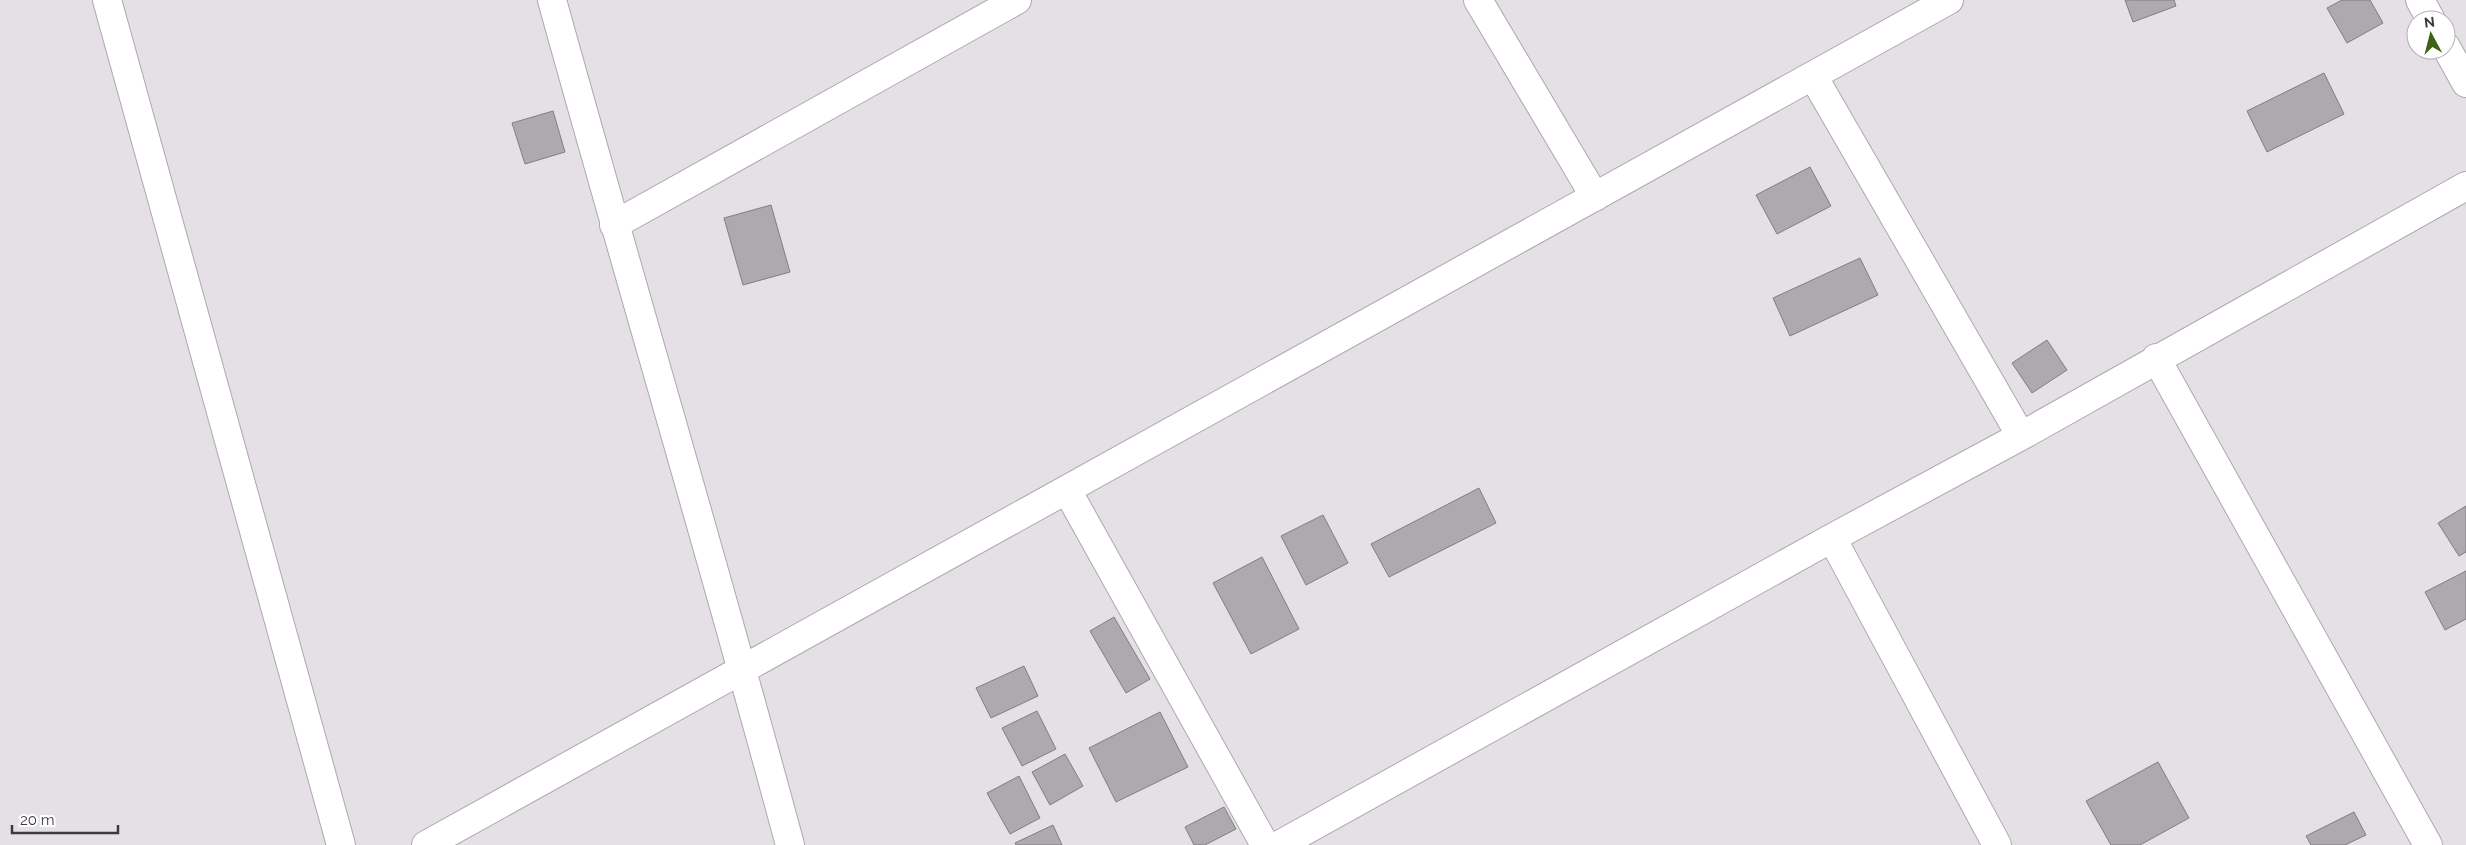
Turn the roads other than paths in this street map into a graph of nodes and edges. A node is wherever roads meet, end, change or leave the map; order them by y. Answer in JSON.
{"nodes":[{"id":1,"x":107,"y":0,"type":"edge"},
{"id":2,"x":552,"y":0,"type":"edge"},
{"id":3,"x":1017,"y":0,"type":"edge"},
{"id":4,"x":1478,"y":0,"type":"edge"},
{"id":5,"x":1949,"y":0,"type":"edge"},
{"id":6,"x":2453,"y":60,"type":"edge"},
{"id":7,"x":1813,"y":76,"type":"junction"},
{"id":8,"x":2466,"y":83,"type":"edge"},
{"id":9,"x":2466,"y":186,"type":"edge"},
{"id":10,"x":1595,"y":197,"type":"junction"},
{"id":11,"x":614,"y":225,"type":"junction"},
{"id":12,"x":2156,"y":358,"type":"junction"},
{"id":13,"x":2021,"y":436,"type":"junction"},
{"id":14,"x":1067,"y":490,"type":"junction"},
{"id":15,"x":1832,"y":538,"type":"junction"},
{"id":16,"x":743,"y":670,"type":"junction"},
{"id":17,"x":341,"y":845,"type":"edge"},
{"id":18,"x":426,"y":845,"type":"edge"},
{"id":19,"x":790,"y":845,"type":"edge"},
{"id":20,"x":1265,"y":845,"type":"edge"},
{"id":21,"x":1279,"y":845,"type":"edge"},
{"id":22,"x":1997,"y":845,"type":"edge"},
{"id":23,"x":2428,"y":845,"type":"edge"}],
"edges":[{"from":1,"to":17,"type":"street"},
{"from":2,"to":11,"type":"street"},
{"from":3,"to":11,"type":"street"},
{"from":4,"to":10,"type":"street"},
{"from":5,"to":7,"type":"street"},
{"from":6,"to":8,"type":"street"},
{"from":7,"to":10,"type":"street"},
{"from":7,"to":13,"type":"street"},
{"from":9,"to":12,"type":"street"},
{"from":10,"to":14,"type":"street"},
{"from":11,"to":16,"type":"street"},
{"from":12,"to":13,"type":"street"},
{"from":12,"to":23,"type":"street"},
{"from":13,"to":15,"type":"street"},
{"from":14,"to":16,"type":"street"},
{"from":14,"to":20,"type":"street"},
{"from":15,"to":21,"type":"street"},
{"from":15,"to":22,"type":"street"},
{"from":16,"to":18,"type":"street"},
{"from":16,"to":19,"type":"street"}]}
